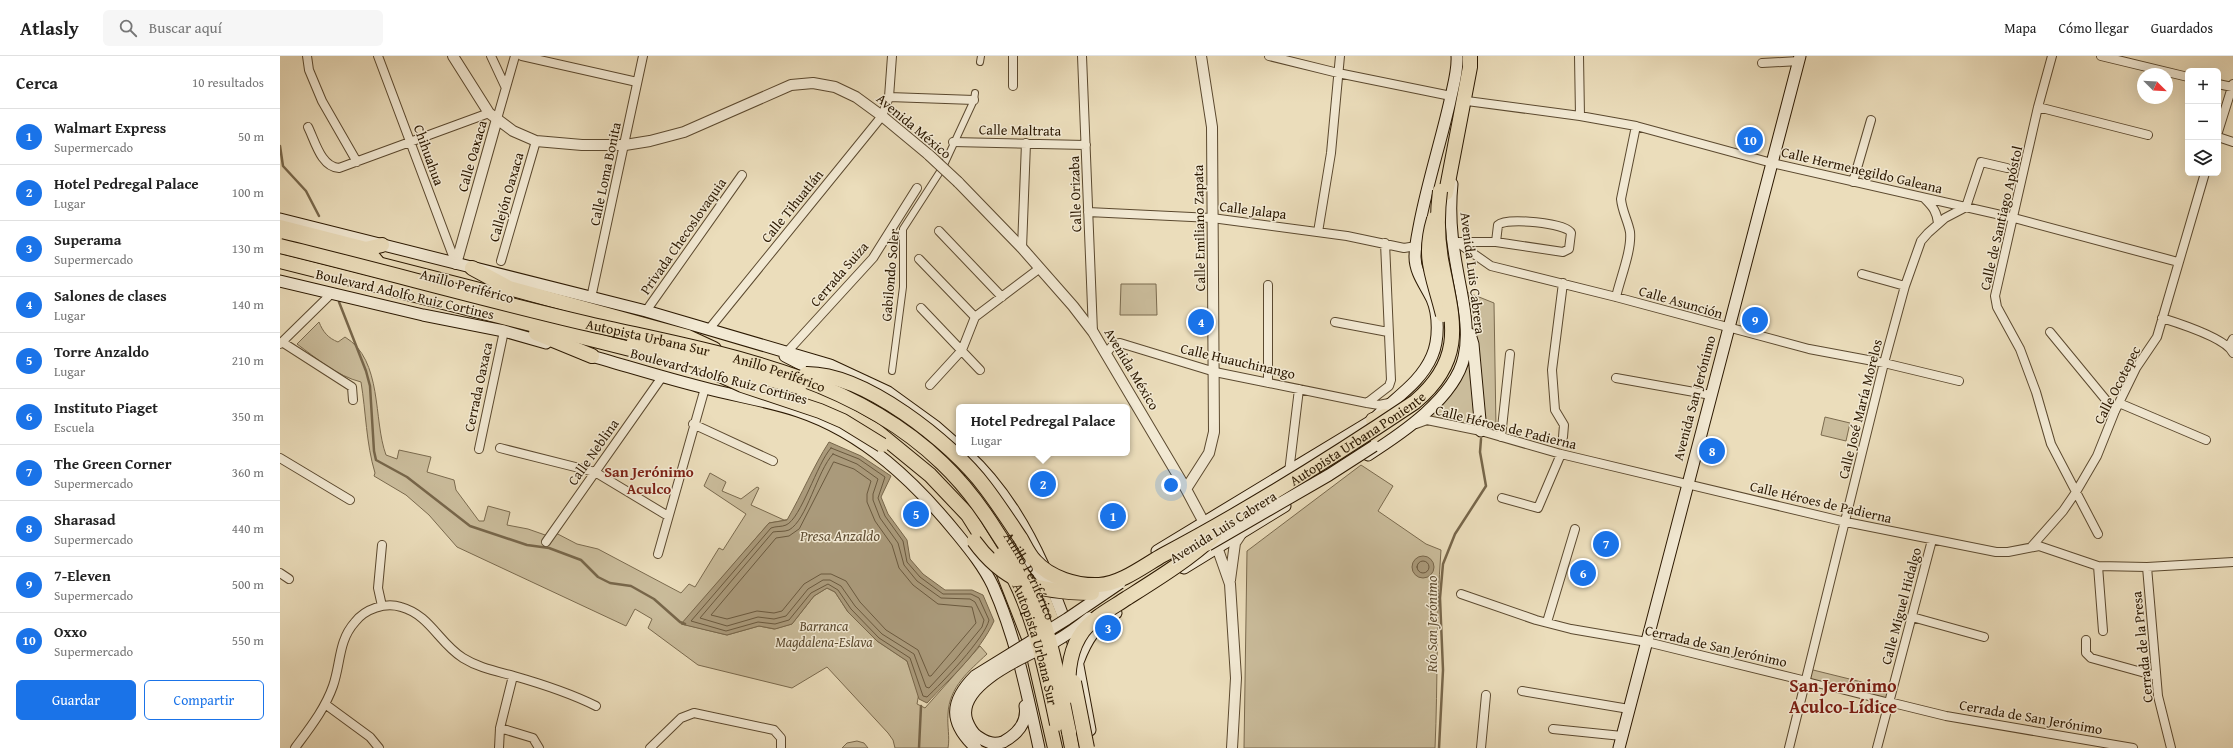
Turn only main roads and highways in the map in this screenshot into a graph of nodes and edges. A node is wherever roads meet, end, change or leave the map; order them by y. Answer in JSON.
{"nodes":[{"id":1,"x":1457,"y":56,"type":"edge"},
{"id":2,"x":1463,"y":56,"type":"edge"},
{"id":3,"x":1470,"y":56,"type":"edge"},
{"id":4,"x":1473,"y":56,"type":"edge"},
{"id":5,"x":1800,"y":58,"type":"edge"},
{"id":6,"x":1424,"y":201,"type":"junction"},
{"id":7,"x":1444,"y":203,"type":"junction"},
{"id":8,"x":280,"y":219,"type":"edge"},
{"id":9,"x":280,"y":227,"type":"edge"},
{"id":10,"x":280,"y":233,"type":"edge"},
{"id":11,"x":280,"y":239,"type":"edge"},
{"id":12,"x":382,"y":245,"type":"junction"},
{"id":13,"x":280,"y":246,"type":"edge"},
{"id":14,"x":366,"y":249,"type":"junction"},
{"id":15,"x":339,"y":253,"type":"junction"},
{"id":16,"x":280,"y":254,"type":"edge"},
{"id":17,"x":1415,"y":259,"type":"junction"},
{"id":18,"x":280,"y":261,"type":"edge"},
{"id":19,"x":377,"y":262,"type":"junction"},
{"id":20,"x":472,"y":268,"type":"junction"},
{"id":21,"x":280,"y":269,"type":"edge"},
{"id":22,"x":280,"y":281,"type":"edge"},
{"id":23,"x":372,"y":284,"type":"junction"},
{"id":24,"x":1464,"y":311,"type":"junction"},
{"id":25,"x":493,"y":315,"type":"junction"},
{"id":26,"x":761,"y":344,"type":"junction"},
{"id":27,"x":714,"y":349,"type":"junction"},
{"id":28,"x":676,"y":355,"type":"junction"},
{"id":29,"x":592,"y":356,"type":"junction"},
{"id":30,"x":790,"y":375,"type":"junction"},
{"id":31,"x":1448,"y":388,"type":"junction"},
{"id":32,"x":1380,"y":417,"type":"junction"},
{"id":33,"x":1481,"y":431,"type":"road end"},
{"id":34,"x":956,"y":444,"type":"edge"},
{"id":35,"x":956,"y":454,"type":"edge"},
{"id":36,"x":958,"y":456,"type":"edge"},
{"id":37,"x":969,"y":456,"type":"edge"},
{"id":38,"x":1260,"y":489,"type":"junction"},
{"id":39,"x":1270,"y":516,"type":"junction"},
{"id":40,"x":1216,"y":542,"type":"junction"},
{"id":41,"x":1036,"y":550,"type":"junction"},
{"id":42,"x":1048,"y":578,"type":"junction"},
{"id":43,"x":1112,"y":587,"type":"junction"},
{"id":44,"x":1045,"y":604,"type":"junction"},
{"id":45,"x":1080,"y":625,"type":"junction"},
{"id":46,"x":1078,"y":662,"type":"junction"},
{"id":47,"x":1022,"y":672,"type":"junction"},
{"id":48,"x":1069,"y":732,"type":"junction"},
{"id":49,"x":976,"y":748,"type":"edge"},
{"id":50,"x":1039,"y":748,"type":"edge"},
{"id":51,"x":1055,"y":748,"type":"edge"},
{"id":52,"x":1062,"y":748,"type":"edge"},
{"id":53,"x":1072,"y":748,"type":"edge"},
{"id":54,"x":1083,"y":748,"type":"edge"},
{"id":55,"x":1087,"y":748,"type":"edge"},
{"id":56,"x":1093,"y":748,"type":"edge"},
{"id":57,"x":1619,"y":748,"type":"edge"}],
"edges":[{"from":1,"to":6,"type":"main road","name":"Avenida Luis Cabrera"},
{"from":2,"to":7,"type":"highway","name":"Autopista Urbana Poniente","bridge":true},
{"from":3,"to":40,"type":"highway","name":"Autopista Urbana Poniente"},
{"from":4,"to":7,"type":"main road","name":"Avenida Luis Cabrera"},
{"from":5,"to":57,"type":"main road","name":"Avenida San Jerónimo"},
{"from":6,"to":7,"type":"main road"},
{"from":6,"to":17,"type":"main road","name":"Avenida Luis Cabrera"},
{"from":7,"to":24,"type":"main road","name":"Avenida Luis Cabrera"},
{"from":7,"to":32,"type":"highway","bridge":true},
{"from":7,"to":36,"type":"highway","name":"Autopista Urbana Poniente","bridge":true},
{"from":8,"to":12,"type":"main road"},
{"from":9,"to":14,"type":"highway"},
{"from":10,"to":15,"type":"highway"},
{"from":11,"to":15,"type":"highway","name":"Anillo Periférico"},
{"from":12,"to":14,"type":"highway"},
{"from":12,"to":20,"type":"main road"},
{"from":13,"to":30,"type":"highway","name":"Autopista Urbana Sur","bridge":true},
{"from":14,"to":19,"type":"highway"},
{"from":15,"to":19,"type":"highway","name":"Anillo Periférico"},
{"from":16,"to":28,"type":"highway","name":"Autopista Urbana Sur","bridge":true},
{"from":17,"to":32,"type":"main road","name":"Avenida Luis Cabrera"},
{"from":17,"to":32,"type":"main road","name":"Avenida Luis Cabrera"},
{"from":18,"to":23,"type":"highway","name":"Anillo Periférico"},
{"from":19,"to":27,"type":"highway","name":"Anillo Periférico"},
{"from":20,"to":26,"type":"main road"},
{"from":20,"to":27,"type":"highway"},
{"from":21,"to":23,"type":"highway"},
{"from":22,"to":29,"type":"main road","name":"Boulevard Adolfo Ruiz Cortines"},
{"from":23,"to":25,"type":"highway","name":"Anillo Periférico"},
{"from":24,"to":31,"type":"main road","name":"Avenida Luis Cabrera"},
{"from":24,"to":33,"type":"main road"},
{"from":25,"to":29,"type":"highway"},
{"from":25,"to":51,"type":"highway","name":"Anillo Periférico"},
{"from":26,"to":34,"type":"main road"},
{"from":26,"to":43,"type":"main road","bridge":true},
{"from":27,"to":44,"type":"highway","name":"Anillo Periférico"},
{"from":28,"to":40,"type":"highway","bridge":true},
{"from":28,"to":52,"type":"highway","name":"Autopista Urbana Sur","bridge":true},
{"from":29,"to":47,"type":"main road","name":"Boulevard Adolfo Ruiz Cortines"},
{"from":30,"to":35,"type":"highway","name":"Autopista Urbana Poniente","bridge":true},
{"from":30,"to":48,"type":"highway","name":"Autopista Urbana Sur","bridge":true},
{"from":31,"to":39,"type":"main road","name":"Avenida Luis Cabrera"},
{"from":31,"to":45,"type":"main road","bridge":true},
{"from":32,"to":38,"type":"main road","name":"Avenida Luis Cabrera"},
{"from":32,"to":43,"type":"main road","name":"Avenida Luis Cabrera","bridge":true},
{"from":37,"to":41,"type":"main road"},
{"from":38,"to":39,"type":"main road"},
{"from":38,"to":42,"type":"main road","name":"Avenida Luis Cabrera"},
{"from":39,"to":40,"type":"main road","name":"Avenida Luis Cabrera"},
{"from":40,"to":46,"type":"main road","name":"Avenida Luis Cabrera"},
{"from":40,"to":48,"type":"highway","bridge":true},
{"from":41,"to":42,"type":"main road"},
{"from":41,"to":44,"type":"highway"},
{"from":42,"to":46,"type":"main road"},
{"from":43,"to":49,"type":"main road","name":"Avenida Luis Cabrera","bridge":true},
{"from":44,"to":54,"type":"highway","name":"Anillo Periférico"},
{"from":45,"to":47,"type":"main road","bridge":true},
{"from":45,"to":55,"type":"highway","bridge":true},
{"from":46,"to":56,"type":"main road"},
{"from":47,"to":50,"type":"main road","name":"Boulevard Adolfo Ruiz Cortines"},
{"from":48,"to":53,"type":"highway","name":"Autopista Urbana Sur"}]}
